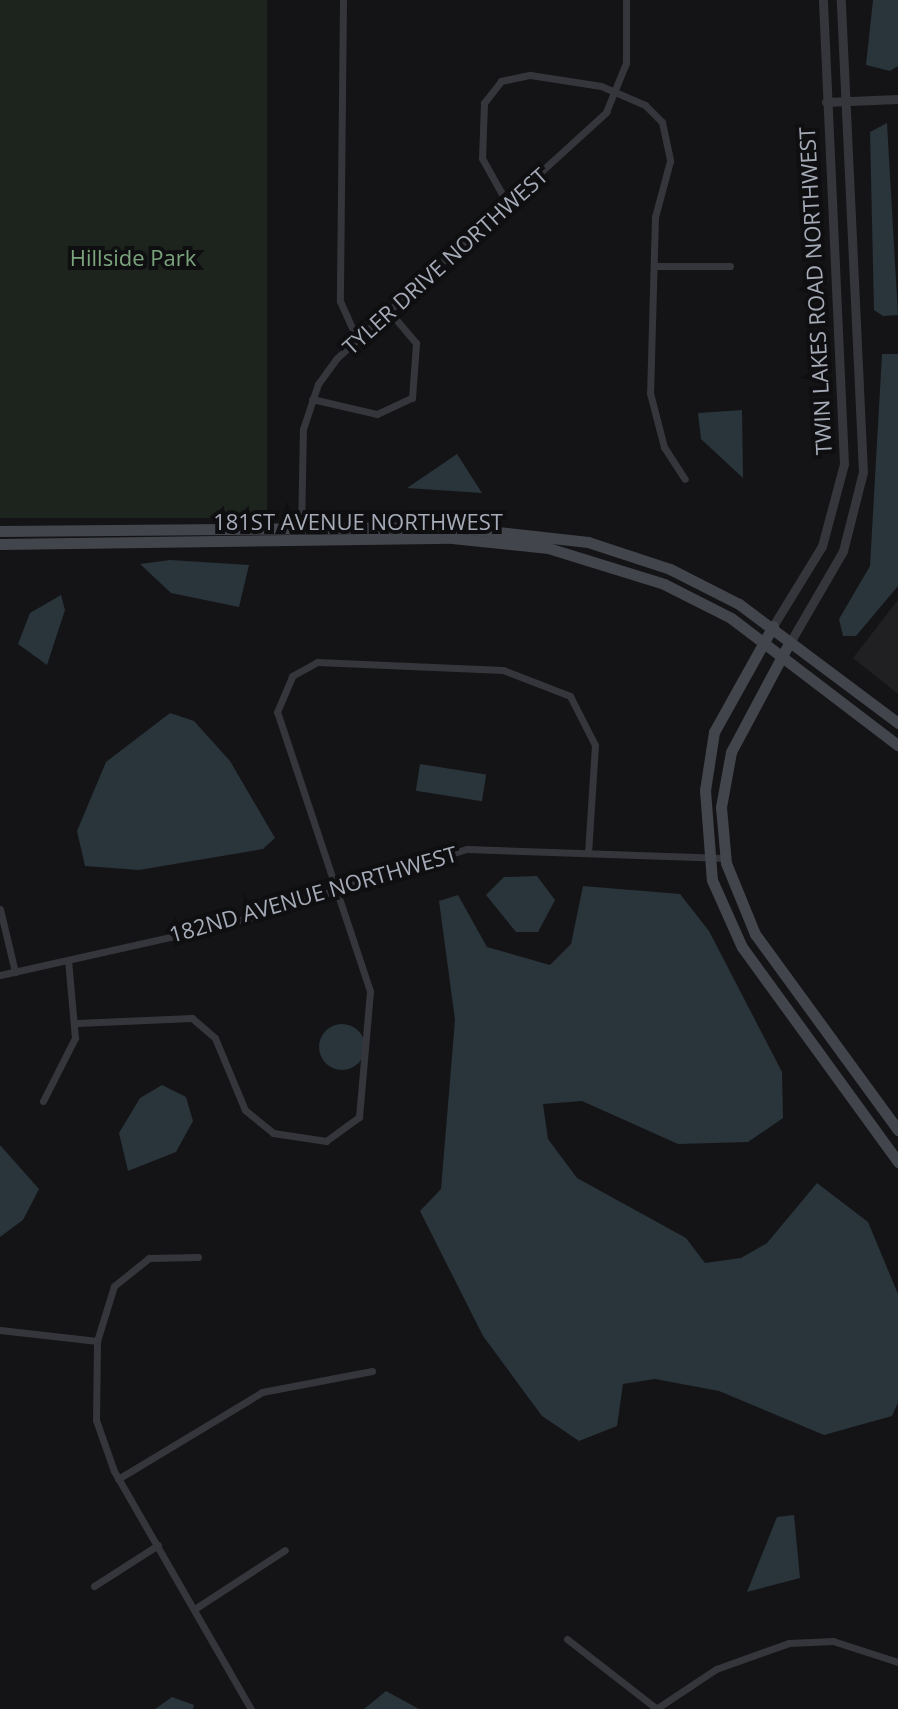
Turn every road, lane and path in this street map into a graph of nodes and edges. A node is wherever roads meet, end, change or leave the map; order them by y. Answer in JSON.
{"nodes":[{"id":1,"x":343,"y":0,"type":"edge"},
{"id":2,"x":626,"y":0,"type":"edge"},
{"id":3,"x":823,"y":0,"type":"edge"},
{"id":4,"x":841,"y":0,"type":"edge"},
{"id":5,"x":618,"y":92,"type":"junction"},
{"id":6,"x":898,"y":99,"type":"edge"},
{"id":7,"x":844,"y":101,"type":"junction"},
{"id":8,"x":826,"y":102,"type":"junction"},
{"id":9,"x":507,"y":203,"type":"junction"},
{"id":10,"x":654,"y":266,"type":"junction"},
{"id":11,"x":730,"y":266,"type":"dead end"},
{"id":12,"x":389,"y":311,"type":"junction"},
{"id":13,"x":357,"y":339,"type":"junction"},
{"id":14,"x":312,"y":399,"type":"junction"},
{"id":15,"x":685,"y":479,"type":"dead end"},
{"id":16,"x":0,"y":531,"type":"edge"},
{"id":17,"x":300,"y":534,"type":"junction"},
{"id":18,"x":0,"y":544,"type":"edge"},
{"id":19,"x":773,"y":626,"type":"junction"},
{"id":20,"x":792,"y":639,"type":"junction"},
{"id":21,"x":765,"y":640,"type":"junction"},
{"id":22,"x":783,"y":653,"type":"junction"},
{"id":23,"x":898,"y":723,"type":"edge"},
{"id":24,"x":898,"y":745,"type":"edge"},
{"id":25,"x":588,"y":853,"type":"junction"},
{"id":26,"x":725,"y":858,"type":"junction"},
{"id":27,"x":708,"y":860,"type":"junction"},
{"id":28,"x":338,"y":887,"type":"junction"},
{"id":29,"x":0,"y":909,"type":"edge"},
{"id":30,"x":68,"y":960,"type":"junction"},
{"id":31,"x":15,"y":972,"type":"junction"},
{"id":32,"x":0,"y":975,"type":"edge"},
{"id":33,"x":77,"y":1023,"type":"junction"},
{"id":34,"x":43,"y":1101,"type":"dead end"},
{"id":35,"x":898,"y":1130,"type":"edge"},
{"id":36,"x":898,"y":1162,"type":"edge"},
{"id":37,"x":198,"y":1257,"type":"dead end"},
{"id":38,"x":0,"y":1330,"type":"edge"},
{"id":39,"x":97,"y":1341,"type":"junction"},
{"id":40,"x":372,"y":1371,"type":"dead end"},
{"id":41,"x":118,"y":1479,"type":"junction"},
{"id":42,"x":158,"y":1545,"type":"junction"},
{"id":43,"x":285,"y":1550,"type":"dead end"},
{"id":44,"x":94,"y":1586,"type":"dead end"},
{"id":45,"x":196,"y":1608,"type":"junction"},
{"id":46,"x":567,"y":1639,"type":"dead end"},
{"id":47,"x":898,"y":1662,"type":"edge"},
{"id":48,"x":251,"y":1709,"type":"edge"},
{"id":49,"x":656,"y":1709,"type":"edge"}],
"edges":[{"from":1,"to":13,"type":"street"},
{"from":2,"to":5,"type":"street"},
{"from":3,"to":8,"type":"street","name":"TWIN LAKES ROAD NORTHWEST"},
{"from":4,"to":7,"type":"street","name":"TWIN LAKES ROAD NORTHWEST"},
{"from":5,"to":9,"type":"street","name":"TYLER DRIVE NORTHWEST"},
{"from":5,"to":9,"type":"street"},
{"from":5,"to":10,"type":"street"},
{"from":6,"to":7,"type":"street"},
{"from":7,"to":8,"type":"street"},
{"from":7,"to":20,"type":"street","name":"TWIN LAKES ROAD NORTHWEST"},
{"from":8,"to":19,"type":"street","name":"TWIN LAKES ROAD NORTHWEST"},
{"from":9,"to":12,"type":"street","name":"TYLER DRIVE NORTHWEST"},
{"from":10,"to":11,"type":"street"},
{"from":10,"to":15,"type":"street"},
{"from":12,"to":13,"type":"street","name":"TYLER DRIVE NORTHWEST"},
{"from":12,"to":14,"type":"street"},
{"from":13,"to":14,"type":"street","name":"TYLER DRIVE NORTHWEST"},
{"from":14,"to":17,"type":"street","name":"TYLER DRIVE NORTHWEST"},
{"from":16,"to":17,"type":"main road","name":"181ST AVENUE NORTHWEST"},
{"from":17,"to":18,"type":"main road","name":"181ST AVENUE NORTHWEST"},
{"from":17,"to":19,"type":"main road","name":"181ST AVENUE NORTHWEST"},
{"from":17,"to":21,"type":"main road","name":"181ST AVENUE NORTHWEST"},
{"from":19,"to":20,"type":"main road","name":"181ST AVENUE NORTHWEST"},
{"from":19,"to":21,"type":"main road","name":"TWIN LAKES ROAD NORTHWEST"},
{"from":20,"to":22,"type":"main road","name":"TWIN LAKES ROAD NORTHWEST"},
{"from":20,"to":23,"type":"main road","name":"181ST AVENUE NORTHWEST"},
{"from":21,"to":22,"type":"main road","name":"181ST AVENUE NORTHWEST"},
{"from":21,"to":27,"type":"main road","name":"TWIN LAKES ROAD NORTHWEST"},
{"from":22,"to":24,"type":"main road","name":"181ST AVENUE NORTHWEST"},
{"from":22,"to":26,"type":"main road","name":"TWIN LAKES ROAD NORTHWEST"},
{"from":25,"to":27,"type":"street","name":"182ND AVENUE NORTHWEST"},
{"from":25,"to":28,"type":"street","name":"182ND AVENUE NORTHWEST"},
{"from":25,"to":28,"type":"street"},
{"from":26,"to":27,"type":"street","name":"182ND AVENUE NORTHWEST"},
{"from":26,"to":35,"type":"main road","name":"TWIN LAKES ROAD NORTHWEST"},
{"from":27,"to":36,"type":"main road","name":"TWIN LAKES ROAD NORTHWEST"},
{"from":28,"to":30,"type":"street","name":"182ND AVENUE NORTHWEST"},
{"from":28,"to":33,"type":"street"},
{"from":29,"to":31,"type":"street"},
{"from":30,"to":31,"type":"street","name":"182ND AVENUE NORTHWEST"},
{"from":30,"to":33,"type":"street"},
{"from":31,"to":32,"type":"street","name":"182ND AVENUE NORTHWEST"},
{"from":33,"to":34,"type":"street"},
{"from":37,"to":39,"type":"street"},
{"from":38,"to":39,"type":"street"},
{"from":39,"to":41,"type":"street"},
{"from":40,"to":41,"type":"street"},
{"from":41,"to":42,"type":"street"},
{"from":42,"to":44,"type":"street"},
{"from":42,"to":45,"type":"street"},
{"from":43,"to":45,"type":"street"},
{"from":45,"to":48,"type":"street"},
{"from":46,"to":49,"type":"street"},
{"from":47,"to":49,"type":"street"}]}
